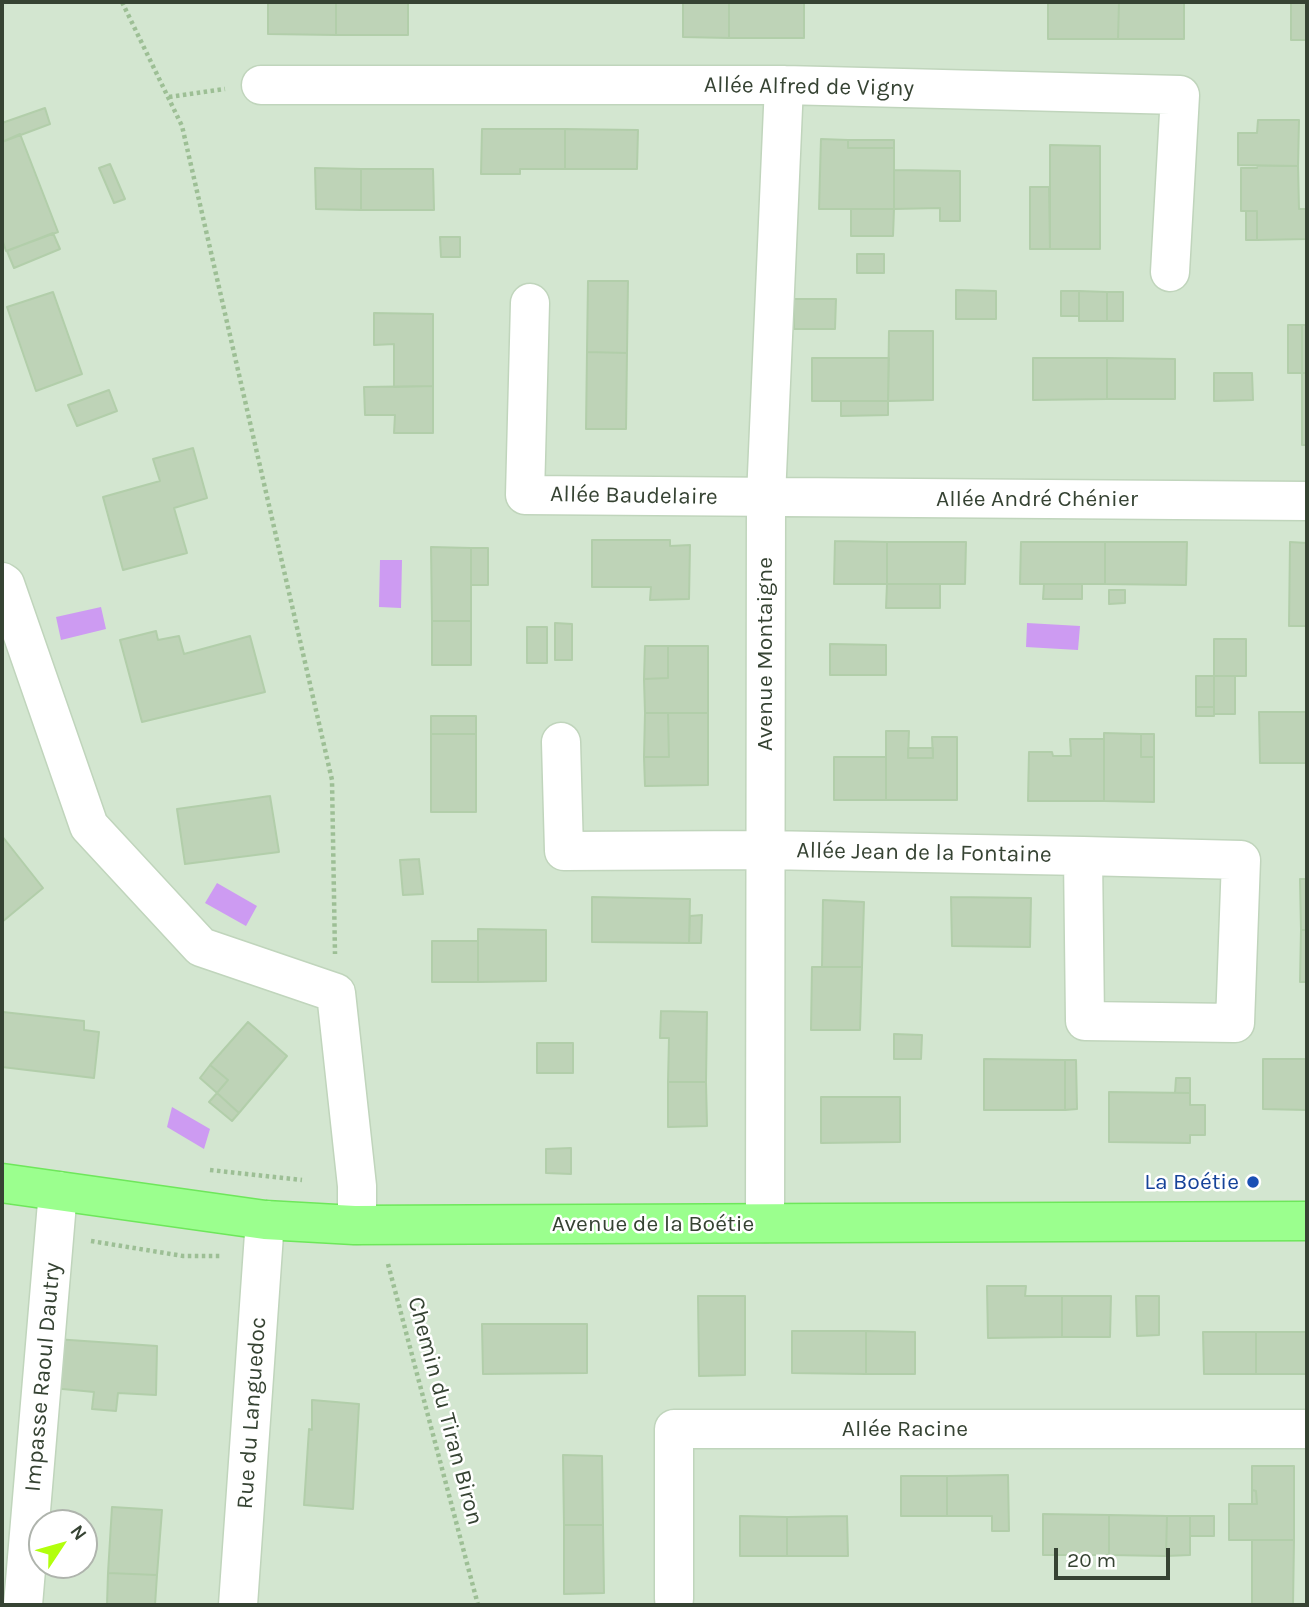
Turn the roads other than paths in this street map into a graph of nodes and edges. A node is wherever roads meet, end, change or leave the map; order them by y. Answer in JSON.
{"nodes":[{"id":1,"x":261,"y":85,"type":"road end"},
{"id":2,"x":784,"y":85,"type":"junction"},
{"id":3,"x":1170,"y":272,"type":"dead end"},
{"id":4,"x":530,"y":303,"type":"dead end"},
{"id":5,"x":766,"y":497,"type":"junction"},
{"id":6,"x":1307,"y":501,"type":"edge"},
{"id":7,"x":3,"y":579,"type":"edge"},
{"id":8,"x":561,"y":742,"type":"dead end"},
{"id":9,"x":764,"y":850,"type":"junction"},
{"id":10,"x":1083,"y":856,"type":"junction"},
{"id":11,"x":2,"y":1183,"type":"edge"},
{"id":12,"x":58,"y":1191,"type":"junction"},
{"id":13,"x":265,"y":1220,"type":"junction"},
{"id":14,"x":1307,"y":1221,"type":"edge"},
{"id":15,"x":765,"y":1223,"type":"junction"},
{"id":16,"x":370,"y":1225,"type":"junction"},
{"id":17,"x":1307,"y":1429,"type":"edge"},
{"id":18,"x":674,"y":1599,"type":"dead end"},
{"id":19,"x":23,"y":1605,"type":"edge"},
{"id":20,"x":238,"y":1605,"type":"edge"}],
"edges":[{"from":1,"to":2,"type":"street","name":"Allée Alfred de Vigny"},
{"from":2,"to":3,"type":"street","name":"Allée Alfred de Vigny"},
{"from":2,"to":5,"type":"street","name":"Avenue Montaigne"},
{"from":4,"to":5,"type":"street","name":"Allée Baudelaire"},
{"from":5,"to":6,"type":"street","name":"Allée André Chénier"},
{"from":5,"to":9,"type":"street","name":"Avenue Montaigne"},
{"from":7,"to":16,"type":"street"},
{"from":8,"to":9,"type":"street","name":"Allée Jean de la Fontaine"},
{"from":9,"to":10,"type":"street","name":"Allée Jean de la Fontaine"},
{"from":9,"to":15,"type":"street","name":"Avenue Montaigne"},
{"from":10,"to":10,"type":"street","name":"Allée Jean de la Fontaine"},
{"from":11,"to":12,"type":"main road","name":"Avenue de la Boétie"},
{"from":12,"to":13,"type":"main road","name":"Avenue de la Boétie"},
{"from":12,"to":19,"type":"street","name":"Impasse Raoul Dautry"},
{"from":13,"to":16,"type":"main road","name":"Avenue de la Boétie"},
{"from":13,"to":20,"type":"street","name":"Rue du Languedoc"},
{"from":14,"to":15,"type":"main road","name":"Avenue de la Boétie"},
{"from":15,"to":16,"type":"main road","name":"Avenue de la Boétie"},
{"from":17,"to":18,"type":"street","name":"Allée Racine"}]}
